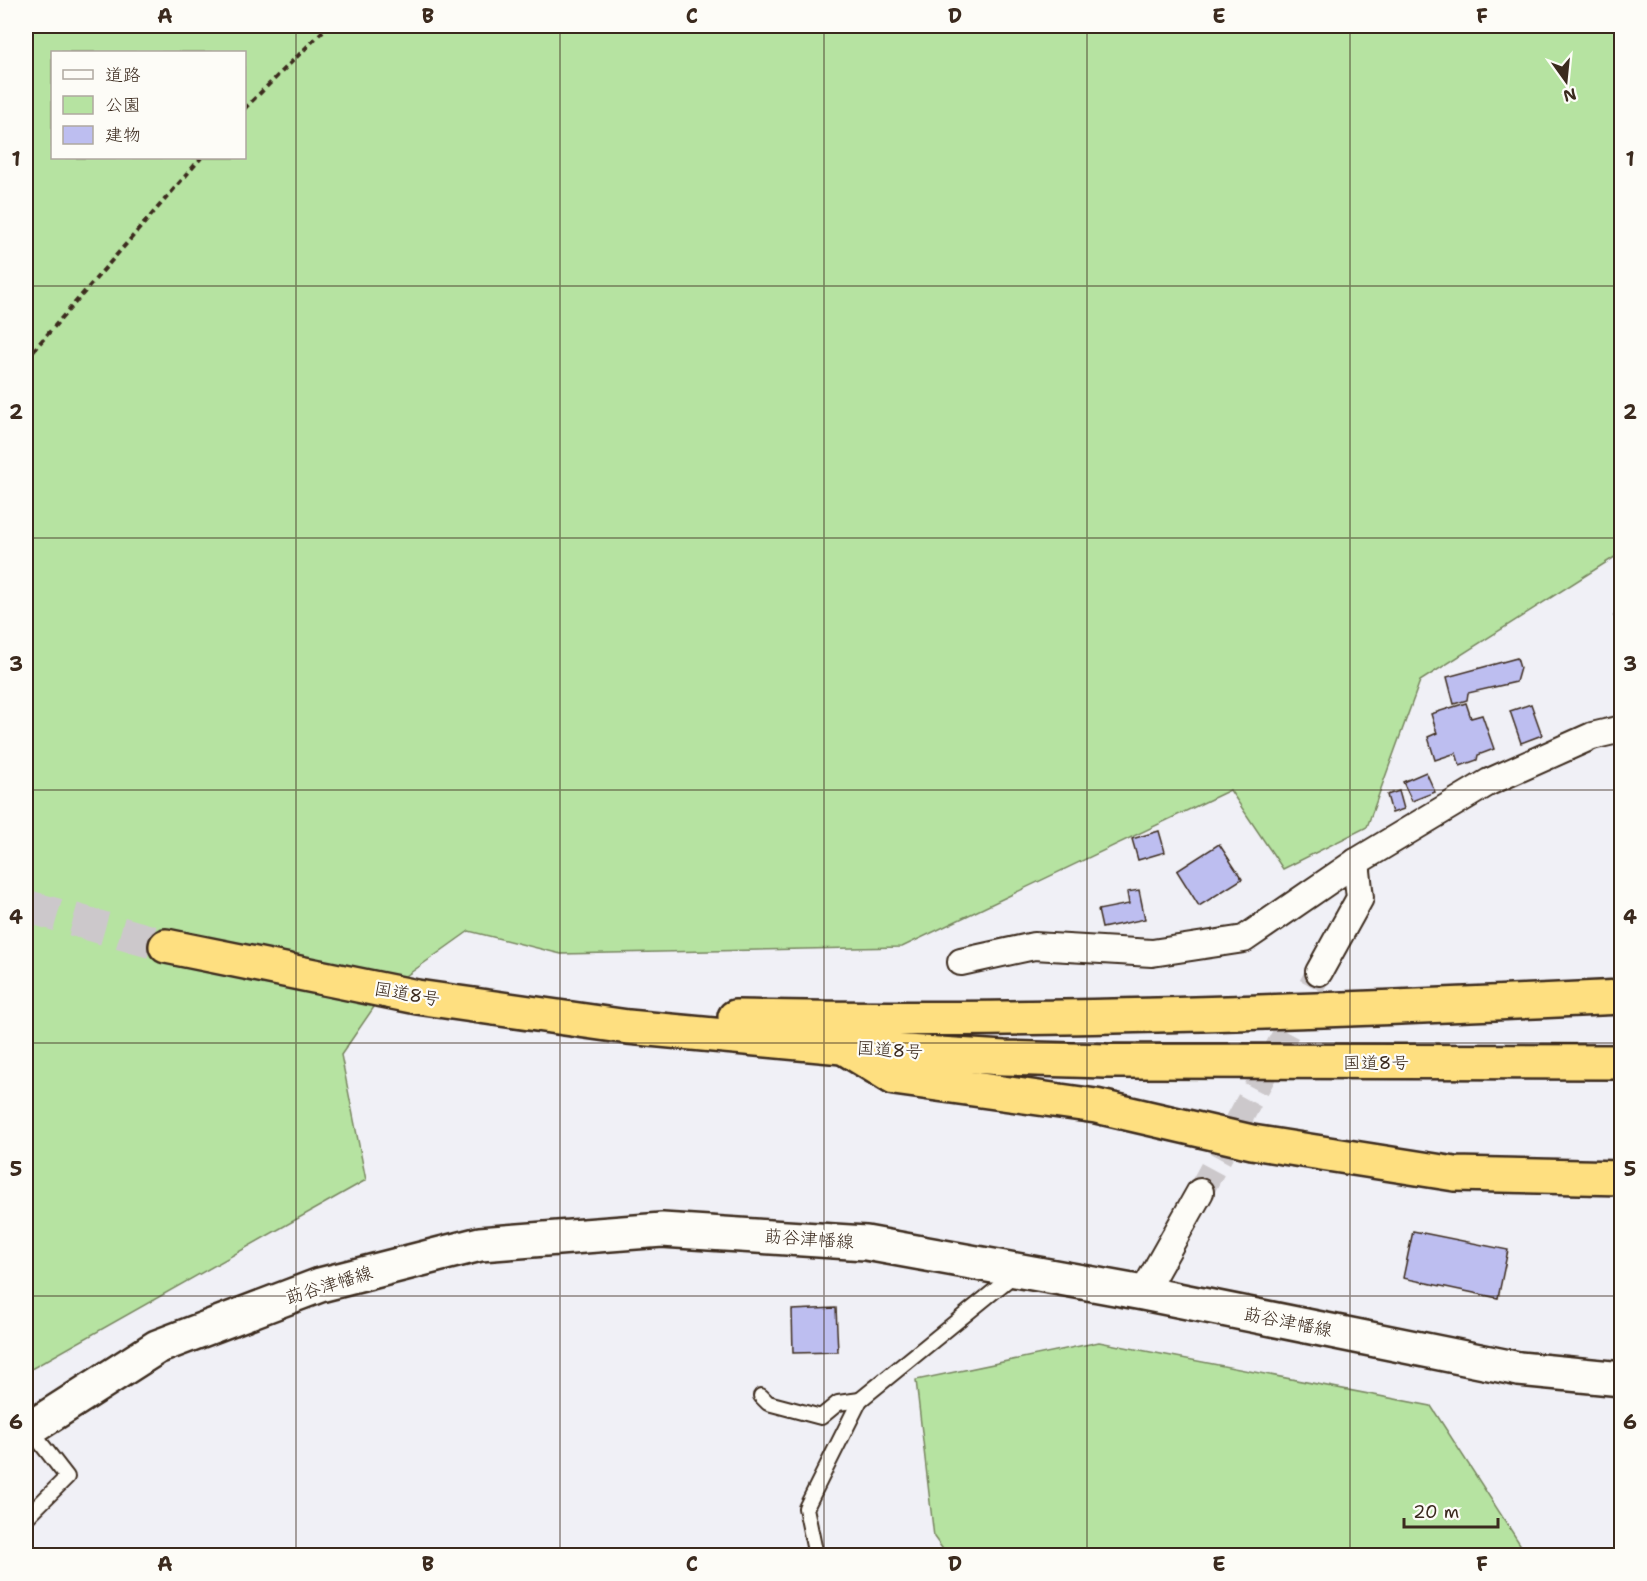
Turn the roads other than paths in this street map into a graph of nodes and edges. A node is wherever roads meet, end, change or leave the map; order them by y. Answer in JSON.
{"nodes":[{"id":1,"x":1622,"y":729,"type":"edge"},
{"id":2,"x":1356,"y":862,"type":"junction"},
{"id":3,"x":166,"y":946,"type":"tunnel mouth"},
{"id":4,"x":961,"y":962,"type":"dead end"},
{"id":5,"x":1319,"y":972,"type":"tunnel mouth"},
{"id":6,"x":1622,"y":997,"type":"edge"},
{"id":7,"x":523,"y":1012,"type":"junction"},
{"id":8,"x":842,"y":1047,"type":"junction"},
{"id":9,"x":1622,"y":1062,"type":"edge"},
{"id":10,"x":1622,"y":1178,"type":"edge"},
{"id":11,"x":1200,"y":1192,"type":"tunnel mouth"},
{"id":12,"x":1019,"y":1271,"type":"junction"},
{"id":13,"x":1143,"y":1293,"type":"junction"},
{"id":14,"x":1622,"y":1379,"type":"edge"},
{"id":15,"x":761,"y":1396,"type":"dead end"},
{"id":16,"x":861,"y":1400,"type":"junction"},
{"id":17,"x":27,"y":1430,"type":"edge"},
{"id":18,"x":26,"y":1518,"type":"edge"},
{"id":19,"x":816,"y":1556,"type":"edge"}],
"edges":[{"from":1,"to":2,"type":"street"},
{"from":2,"to":4,"type":"street"},
{"from":2,"to":5,"type":"street"},
{"from":3,"to":7,"type":"highway","name":"国道8号"},
{"from":6,"to":7,"type":"highway"},
{"from":7,"to":8,"type":"highway","name":"国道8号"},
{"from":8,"to":9,"type":"highway","name":"国道8号"},
{"from":8,"to":10,"type":"highway"},
{"from":11,"to":13,"type":"street"},
{"from":12,"to":13,"type":"main road","name":"莇谷津幡線"},
{"from":12,"to":16,"type":"lane"},
{"from":12,"to":17,"type":"main road","name":"莇谷津幡線"},
{"from":13,"to":14,"type":"main road","name":"莇谷津幡線"},
{"from":15,"to":16,"type":"lane"},
{"from":16,"to":19,"type":"lane"},
{"from":17,"to":18,"type":"lane"}]}
